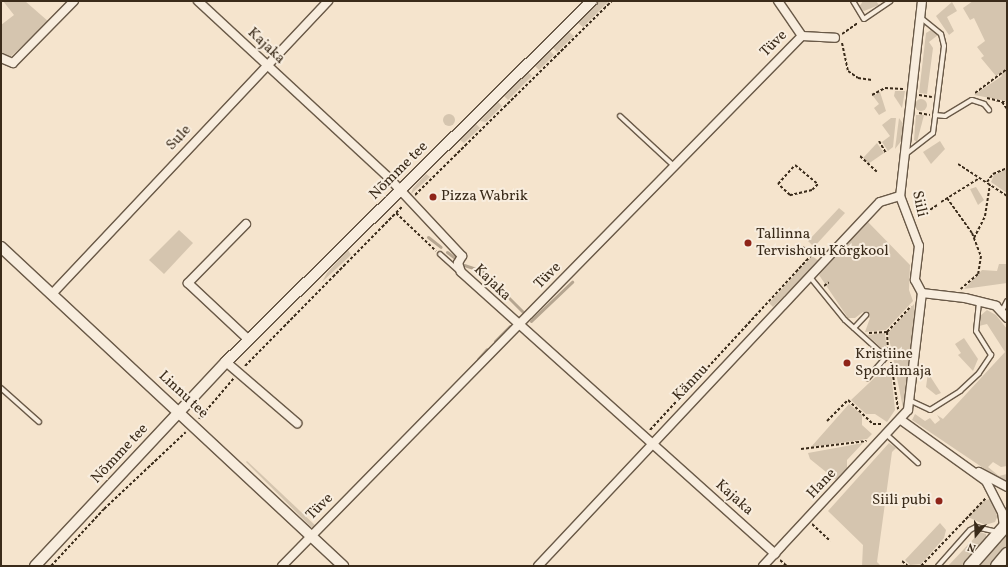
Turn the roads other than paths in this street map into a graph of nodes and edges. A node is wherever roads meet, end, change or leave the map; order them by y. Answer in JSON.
{"nodes":[{"id":1,"x":74,"y":1,"type":"edge"},
{"id":2,"x":198,"y":1,"type":"edge"},
{"id":3,"x":328,"y":1,"type":"edge"},
{"id":4,"x":778,"y":1,"type":"edge"},
{"id":5,"x":853,"y":1,"type":"edge"},
{"id":6,"x":891,"y":1,"type":"edge"},
{"id":7,"x":922,"y":1,"type":"edge"},
{"id":8,"x":588,"y":2,"type":"edge"},
{"id":9,"x":920,"y":17,"type":"junction"},
{"id":10,"x":802,"y":36,"type":"junction"},
{"id":11,"x":835,"y":38,"type":"road end"},
{"id":12,"x":1,"y":58,"type":"edge"},
{"id":13,"x":266,"y":66,"type":"junction"},
{"id":14,"x":989,"y":110,"type":"dead end"},
{"id":15,"x":935,"y":115,"type":"junction"},
{"id":16,"x":620,"y":116,"type":"dead end"},
{"id":17,"x":905,"y":154,"type":"junction"},
{"id":18,"x":674,"y":166,"type":"junction"},
{"id":19,"x":400,"y":191,"type":"junction"},
{"id":20,"x":900,"y":196,"type":"junction"},
{"id":21,"x":246,"y":224,"type":"dead end"},
{"id":22,"x":2,"y":251,"type":"edge"},
{"id":23,"x":440,"y":254,"type":"road end"},
{"id":24,"x":461,"y":272,"type":"junction"},
{"id":25,"x":810,"y":277,"type":"junction"},
{"id":26,"x":922,"y":293,"type":"junction"},
{"id":27,"x":52,"y":294,"type":"junction"},
{"id":28,"x":1007,"y":301,"type":"edge"},
{"id":29,"x":979,"y":302,"type":"junction"},
{"id":30,"x":1005,"y":314,"type":"edge"},
{"id":31,"x":866,"y":315,"type":"dead end"},
{"id":32,"x":517,"y":326,"type":"junction"},
{"id":33,"x":854,"y":328,"type":"junction"},
{"id":34,"x":249,"y":340,"type":"junction"},
{"id":35,"x":226,"y":362,"type":"junction"},
{"id":36,"x":868,"y":378,"type":"dead end"},
{"id":37,"x":1,"y":388,"type":"edge"},
{"id":38,"x":911,"y":401,"type":"junction"},
{"id":39,"x":180,"y":413,"type":"junction"},
{"id":40,"x":897,"y":420,"type":"junction"},
{"id":41,"x":39,"y":422,"type":"dead end"},
{"id":42,"x":297,"y":423,"type":"dead end"},
{"id":43,"x":887,"y":435,"type":"junction"},
{"id":44,"x":651,"y":445,"type":"junction"},
{"id":45,"x":918,"y":462,"type":"dead end"},
{"id":46,"x":973,"y":469,"type":"junction"},
{"id":47,"x":1007,"y":487,"type":"edge"},
{"id":48,"x":1004,"y":528,"type":"edge"},
{"id":49,"x":311,"y":537,"type":"junction"},
{"id":50,"x":1007,"y":554,"type":"edge"},
{"id":51,"x":777,"y":556,"type":"junction"},
{"id":52,"x":35,"y":566,"type":"edge"},
{"id":53,"x":282,"y":566,"type":"edge"},
{"id":54,"x":343,"y":566,"type":"edge"},
{"id":55,"x":538,"y":566,"type":"edge"},
{"id":56,"x":763,"y":566,"type":"edge"},
{"id":57,"x":938,"y":566,"type":"edge"},
{"id":58,"x":970,"y":566,"type":"edge"},
{"id":59,"x":997,"y":566,"type":"edge"}],
"edges":[{"from":1,"to":12,"type":"street"},
{"from":2,"to":13,"type":"street","name":"Kajaka"},
{"from":3,"to":13,"type":"street","name":"Sule"},
{"from":4,"to":10,"type":"street","name":"Tüve"},
{"from":5,"to":6,"type":"lane"},
{"from":7,"to":9,"type":"street","name":"Siili"},
{"from":8,"to":19,"type":"street","name":"Nõmme tee"},
{"from":9,"to":15,"type":"lane"},
{"from":9,"to":17,"type":"street","name":"Siili"},
{"from":10,"to":11,"type":"street"},
{"from":10,"to":18,"type":"street","name":"Tüve"},
{"from":13,"to":19,"type":"street","name":"Kajaka"},
{"from":13,"to":27,"type":"street","name":"Sule"},
{"from":14,"to":15,"type":"lane"},
{"from":15,"to":17,"type":"lane"},
{"from":16,"to":18,"type":"lane"},
{"from":17,"to":20,"type":"street","name":"Siili"},
{"from":18,"to":32,"type":"street","name":"Tüve"},
{"from":19,"to":24,"type":"street","name":"Kajaka"},
{"from":19,"to":34,"type":"street","name":"Nõmme tee"},
{"from":20,"to":25,"type":"street","name":"Kännu"},
{"from":20,"to":26,"type":"street","name":"Siili"},
{"from":21,"to":34,"type":"street"},
{"from":22,"to":27,"type":"street","name":"Linnu tee"},
{"from":23,"to":24,"type":"lane"},
{"from":24,"to":32,"type":"street","name":"Kajaka"},
{"from":25,"to":33,"type":"lane"},
{"from":25,"to":44,"type":"street","name":"Kännu"},
{"from":26,"to":29,"type":"street"},
{"from":26,"to":38,"type":"street"},
{"from":27,"to":39,"type":"street","name":"Linnu tee"},
{"from":28,"to":30,"type":"lane"},
{"from":29,"to":30,"type":"street"},
{"from":29,"to":38,"type":"lane"},
{"from":31,"to":33,"type":"lane"},
{"from":32,"to":44,"type":"street","name":"Kajaka"},
{"from":32,"to":49,"type":"street","name":"Tüve"},
{"from":33,"to":36,"type":"lane"},
{"from":34,"to":35,"type":"street","name":"Nõmme tee"},
{"from":35,"to":39,"type":"street","name":"Nõmme tee"},
{"from":35,"to":42,"type":"street"},
{"from":37,"to":41,"type":"lane"},
{"from":38,"to":40,"type":"street","name":"Hane"},
{"from":39,"to":49,"type":"street","name":"Linnu tee"},
{"from":39,"to":52,"type":"street","name":"Nõmme tee"},
{"from":40,"to":43,"type":"street","name":"Hane"},
{"from":40,"to":46,"type":"street"},
{"from":43,"to":45,"type":"lane"},
{"from":43,"to":51,"type":"street","name":"Hane"},
{"from":44,"to":51,"type":"street","name":"Kajaka"},
{"from":44,"to":55,"type":"street","name":"Kännu"},
{"from":46,"to":47,"type":"street"},
{"from":46,"to":48,"type":"street"},
{"from":48,"to":57,"type":"lane"},
{"from":48,"to":58,"type":"main road"},
{"from":49,"to":53,"type":"street","name":"Tüve"},
{"from":49,"to":54,"type":"street","name":"Linnu tee"},
{"from":50,"to":59,"type":"main road"},
{"from":51,"to":56,"type":"street","name":"Hane"}]}
